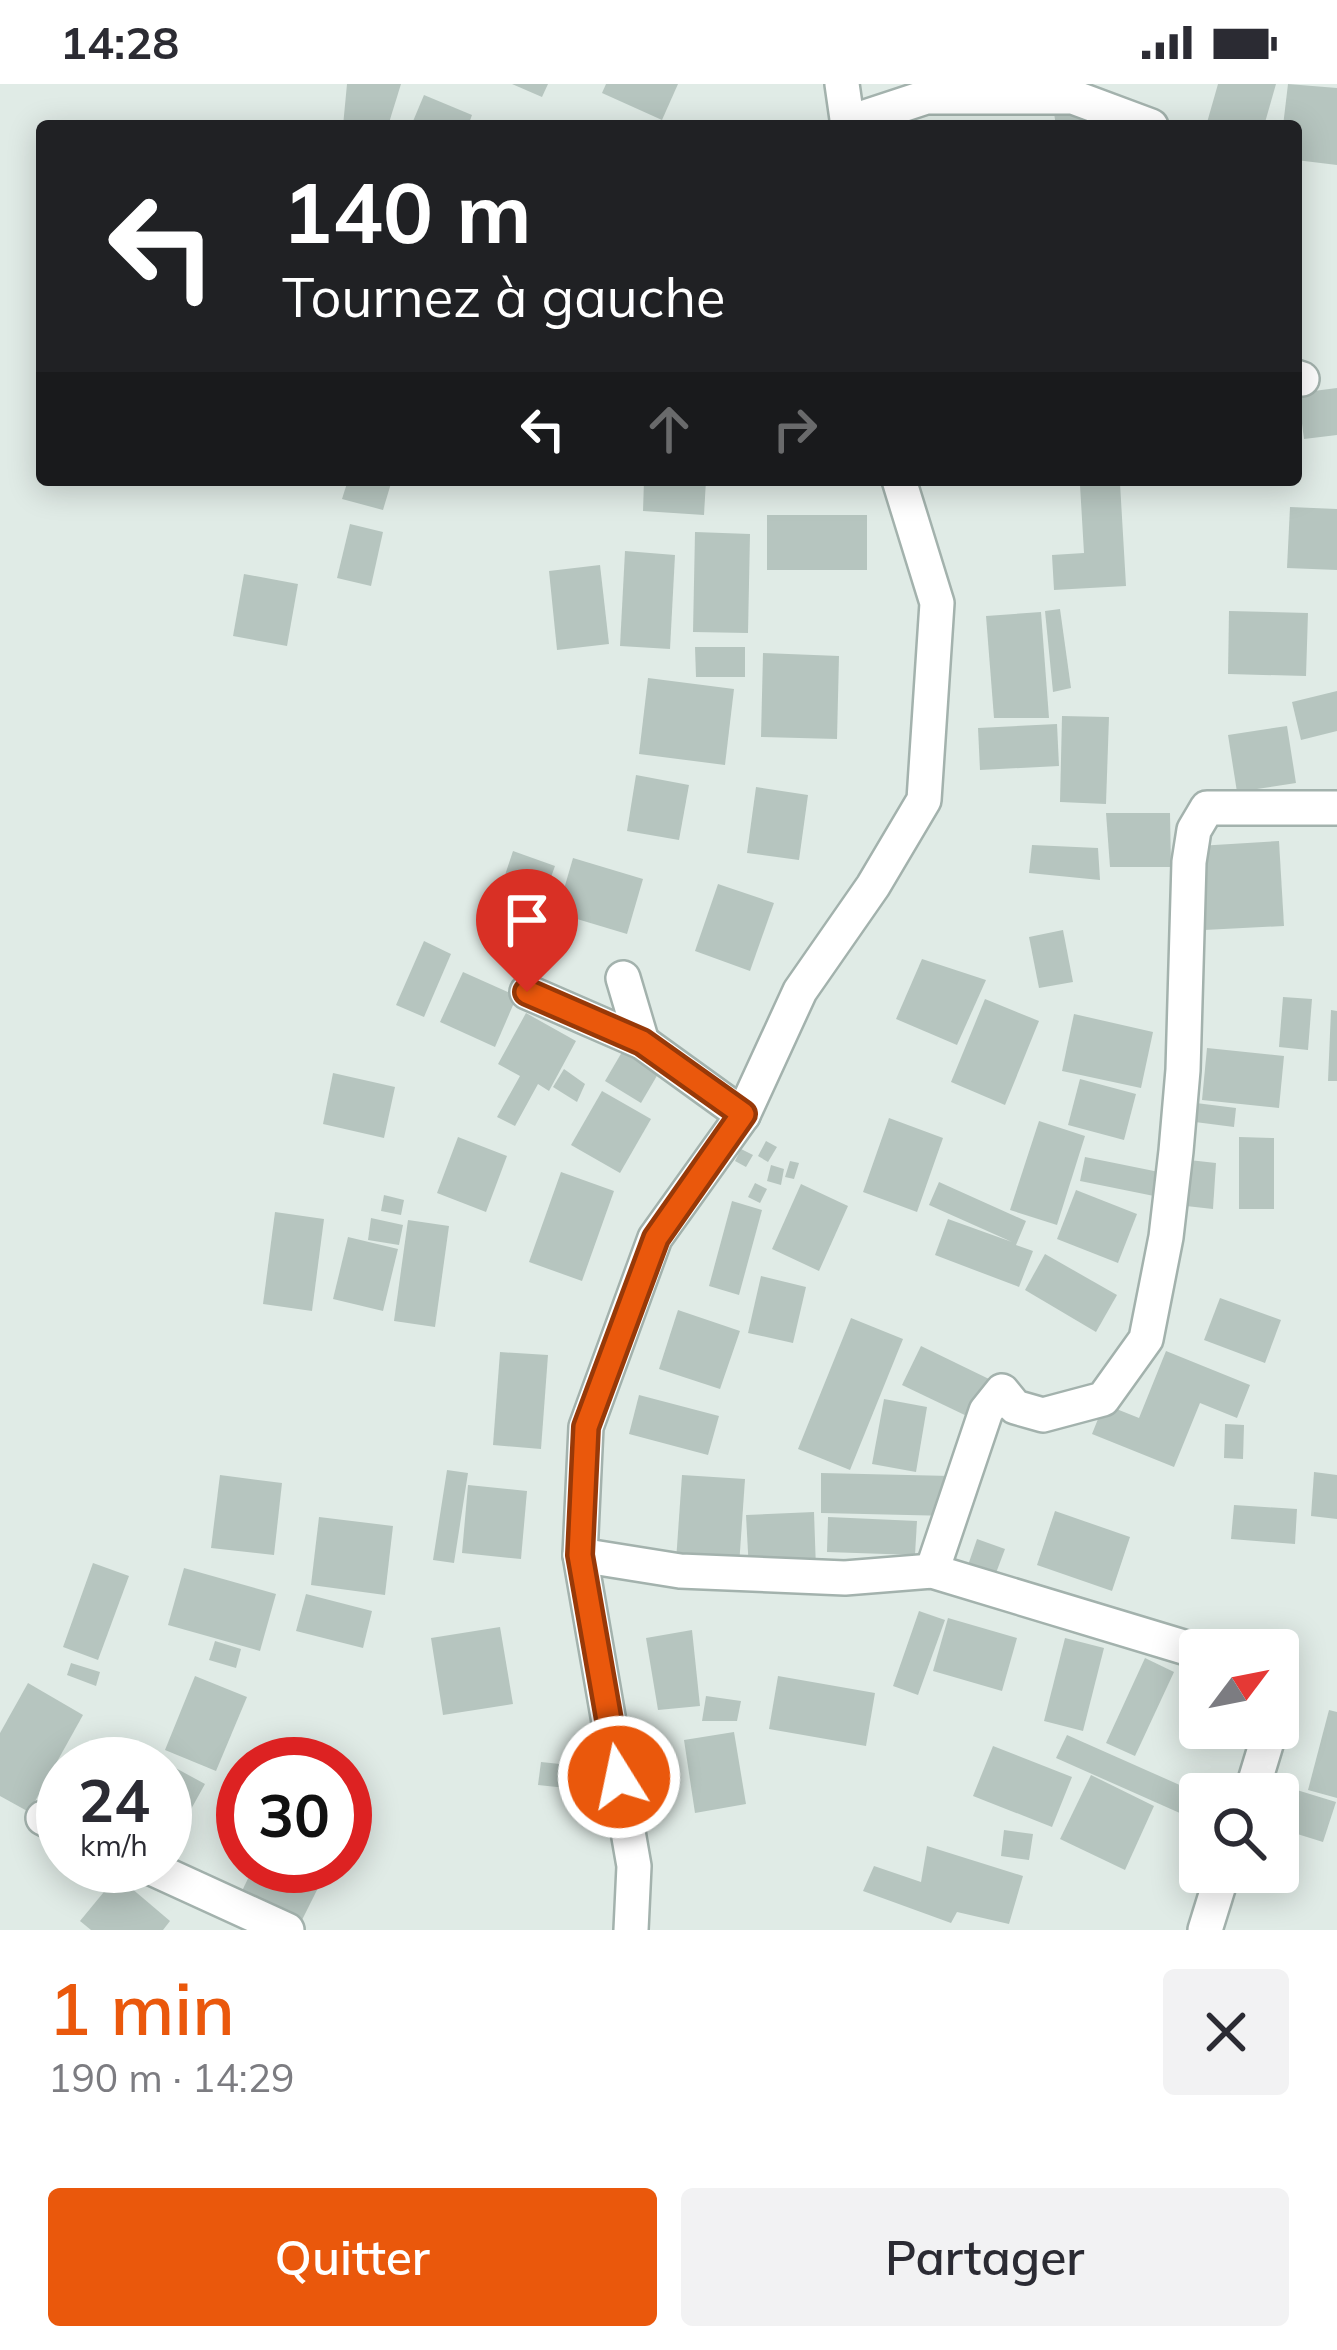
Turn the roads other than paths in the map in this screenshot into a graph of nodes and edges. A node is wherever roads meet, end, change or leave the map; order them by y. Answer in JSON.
{"nodes":[{"id":1,"x":842,"y":84,"type":"edge"},
{"id":2,"x":847,"y":120,"type":"edge"},
{"id":3,"x":862,"y":120,"type":"edge"},
{"id":4,"x":1134,"y":120,"type":"edge"},
{"id":5,"x":901,"y":486,"type":"edge"},
{"id":6,"x":1337,"y":808,"type":"edge"},
{"id":7,"x":623,"y":978,"type":"dead end"},
{"id":8,"x":527,"y":992,"type":"dead end"},
{"id":9,"x":642,"y":1042,"type":"junction"},
{"id":10,"x":743,"y":1114,"type":"junction"},
{"id":11,"x":580,"y":1555,"type":"junction"},
{"id":12,"x":932,"y":1570,"type":"junction"},
{"id":13,"x":1179,"y":1646,"type":"edge"},
{"id":14,"x":192,"y":1887,"type":"edge"},
{"id":15,"x":1216,"y":1893,"type":"edge"},
{"id":16,"x":287,"y":1930,"type":"edge"},
{"id":17,"x":631,"y":1930,"type":"edge"},
{"id":18,"x":1205,"y":1930,"type":"edge"}],
"edges":[{"from":1,"to":2,"type":"street"},
{"from":3,"to":4,"type":"street"},
{"from":5,"to":10,"type":"street"},
{"from":6,"to":12,"type":"street"},
{"from":7,"to":9,"type":"street"},
{"from":8,"to":9,"type":"street"},
{"from":9,"to":10,"type":"street"},
{"from":10,"to":11,"type":"street"},
{"from":11,"to":12,"type":"street"},
{"from":11,"to":17,"type":"street"},
{"from":12,"to":13,"type":"street"},
{"from":14,"to":16,"type":"street"},
{"from":15,"to":18,"type":"street"}]}
